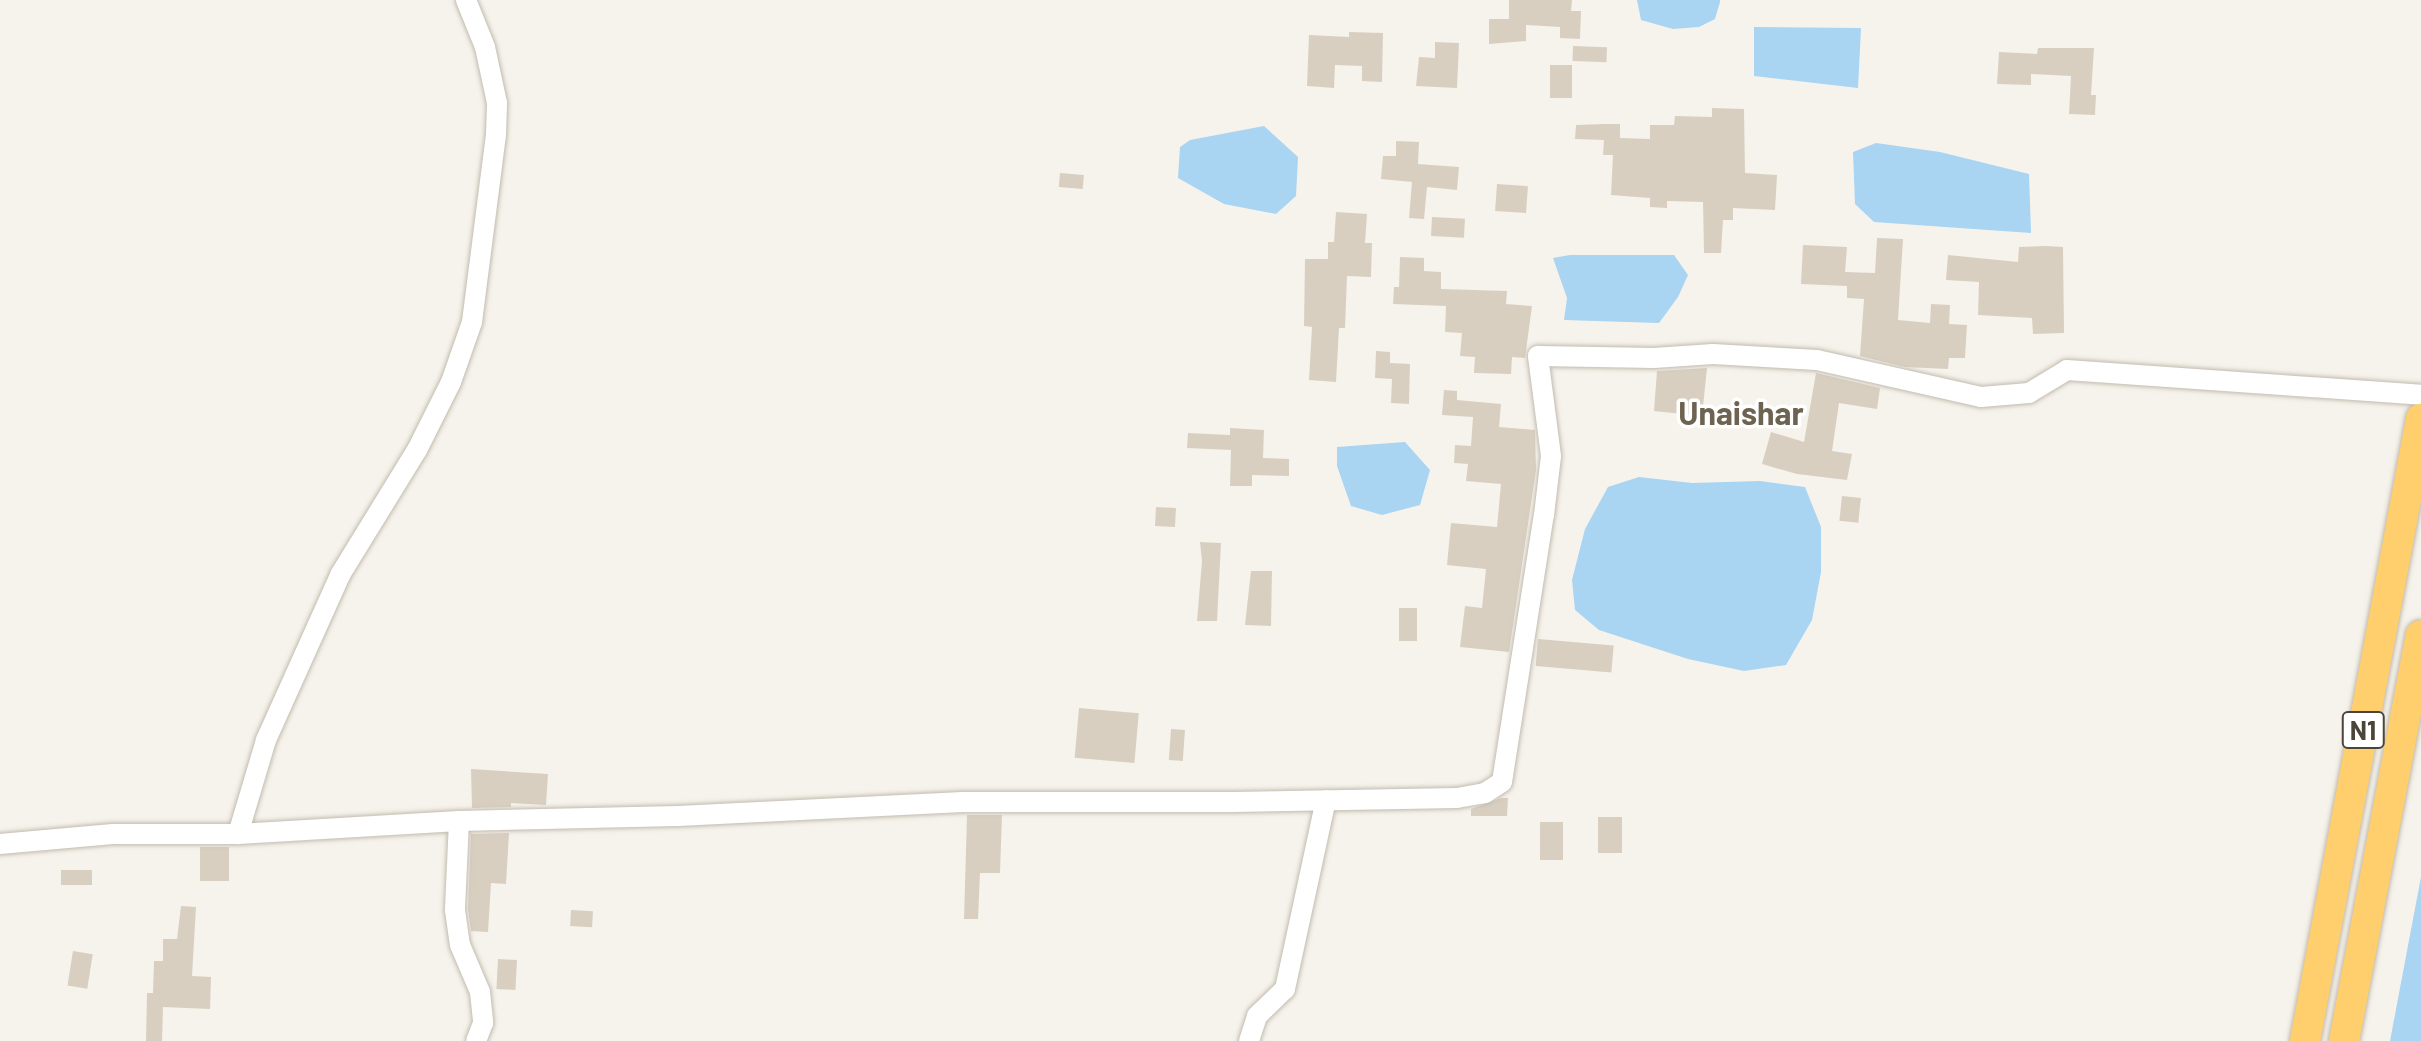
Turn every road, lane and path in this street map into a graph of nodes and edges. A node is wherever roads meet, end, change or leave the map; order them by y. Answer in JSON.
{"nodes":[{"id":1,"x":466,"y":0,"type":"edge"},
{"id":2,"x":2421,"y":395,"type":"edge"},
{"id":3,"x":2421,"y":419,"type":"edge"},
{"id":4,"x":2421,"y":635,"type":"edge"},
{"id":5,"x":1326,"y":800,"type":"junction"},
{"id":6,"x":459,"y":821,"type":"junction"},
{"id":7,"x":238,"y":834,"type":"junction"},
{"id":8,"x":0,"y":844,"type":"edge"},
{"id":9,"x":476,"y":1041,"type":"edge"},
{"id":10,"x":1249,"y":1041,"type":"edge"},
{"id":11,"x":2305,"y":1041,"type":"edge"},
{"id":12,"x":2344,"y":1041,"type":"edge"}],
"edges":[{"from":1,"to":7,"type":"street"},
{"from":2,"to":5,"type":"street"},
{"from":3,"to":11,"type":"highway","number":"N1"},
{"from":4,"to":12,"type":"highway","number":"N1"},
{"from":5,"to":6,"type":"street"},
{"from":5,"to":10,"type":"street"},
{"from":6,"to":7,"type":"street"},
{"from":6,"to":9,"type":"street"},
{"from":7,"to":8,"type":"street"}]}
